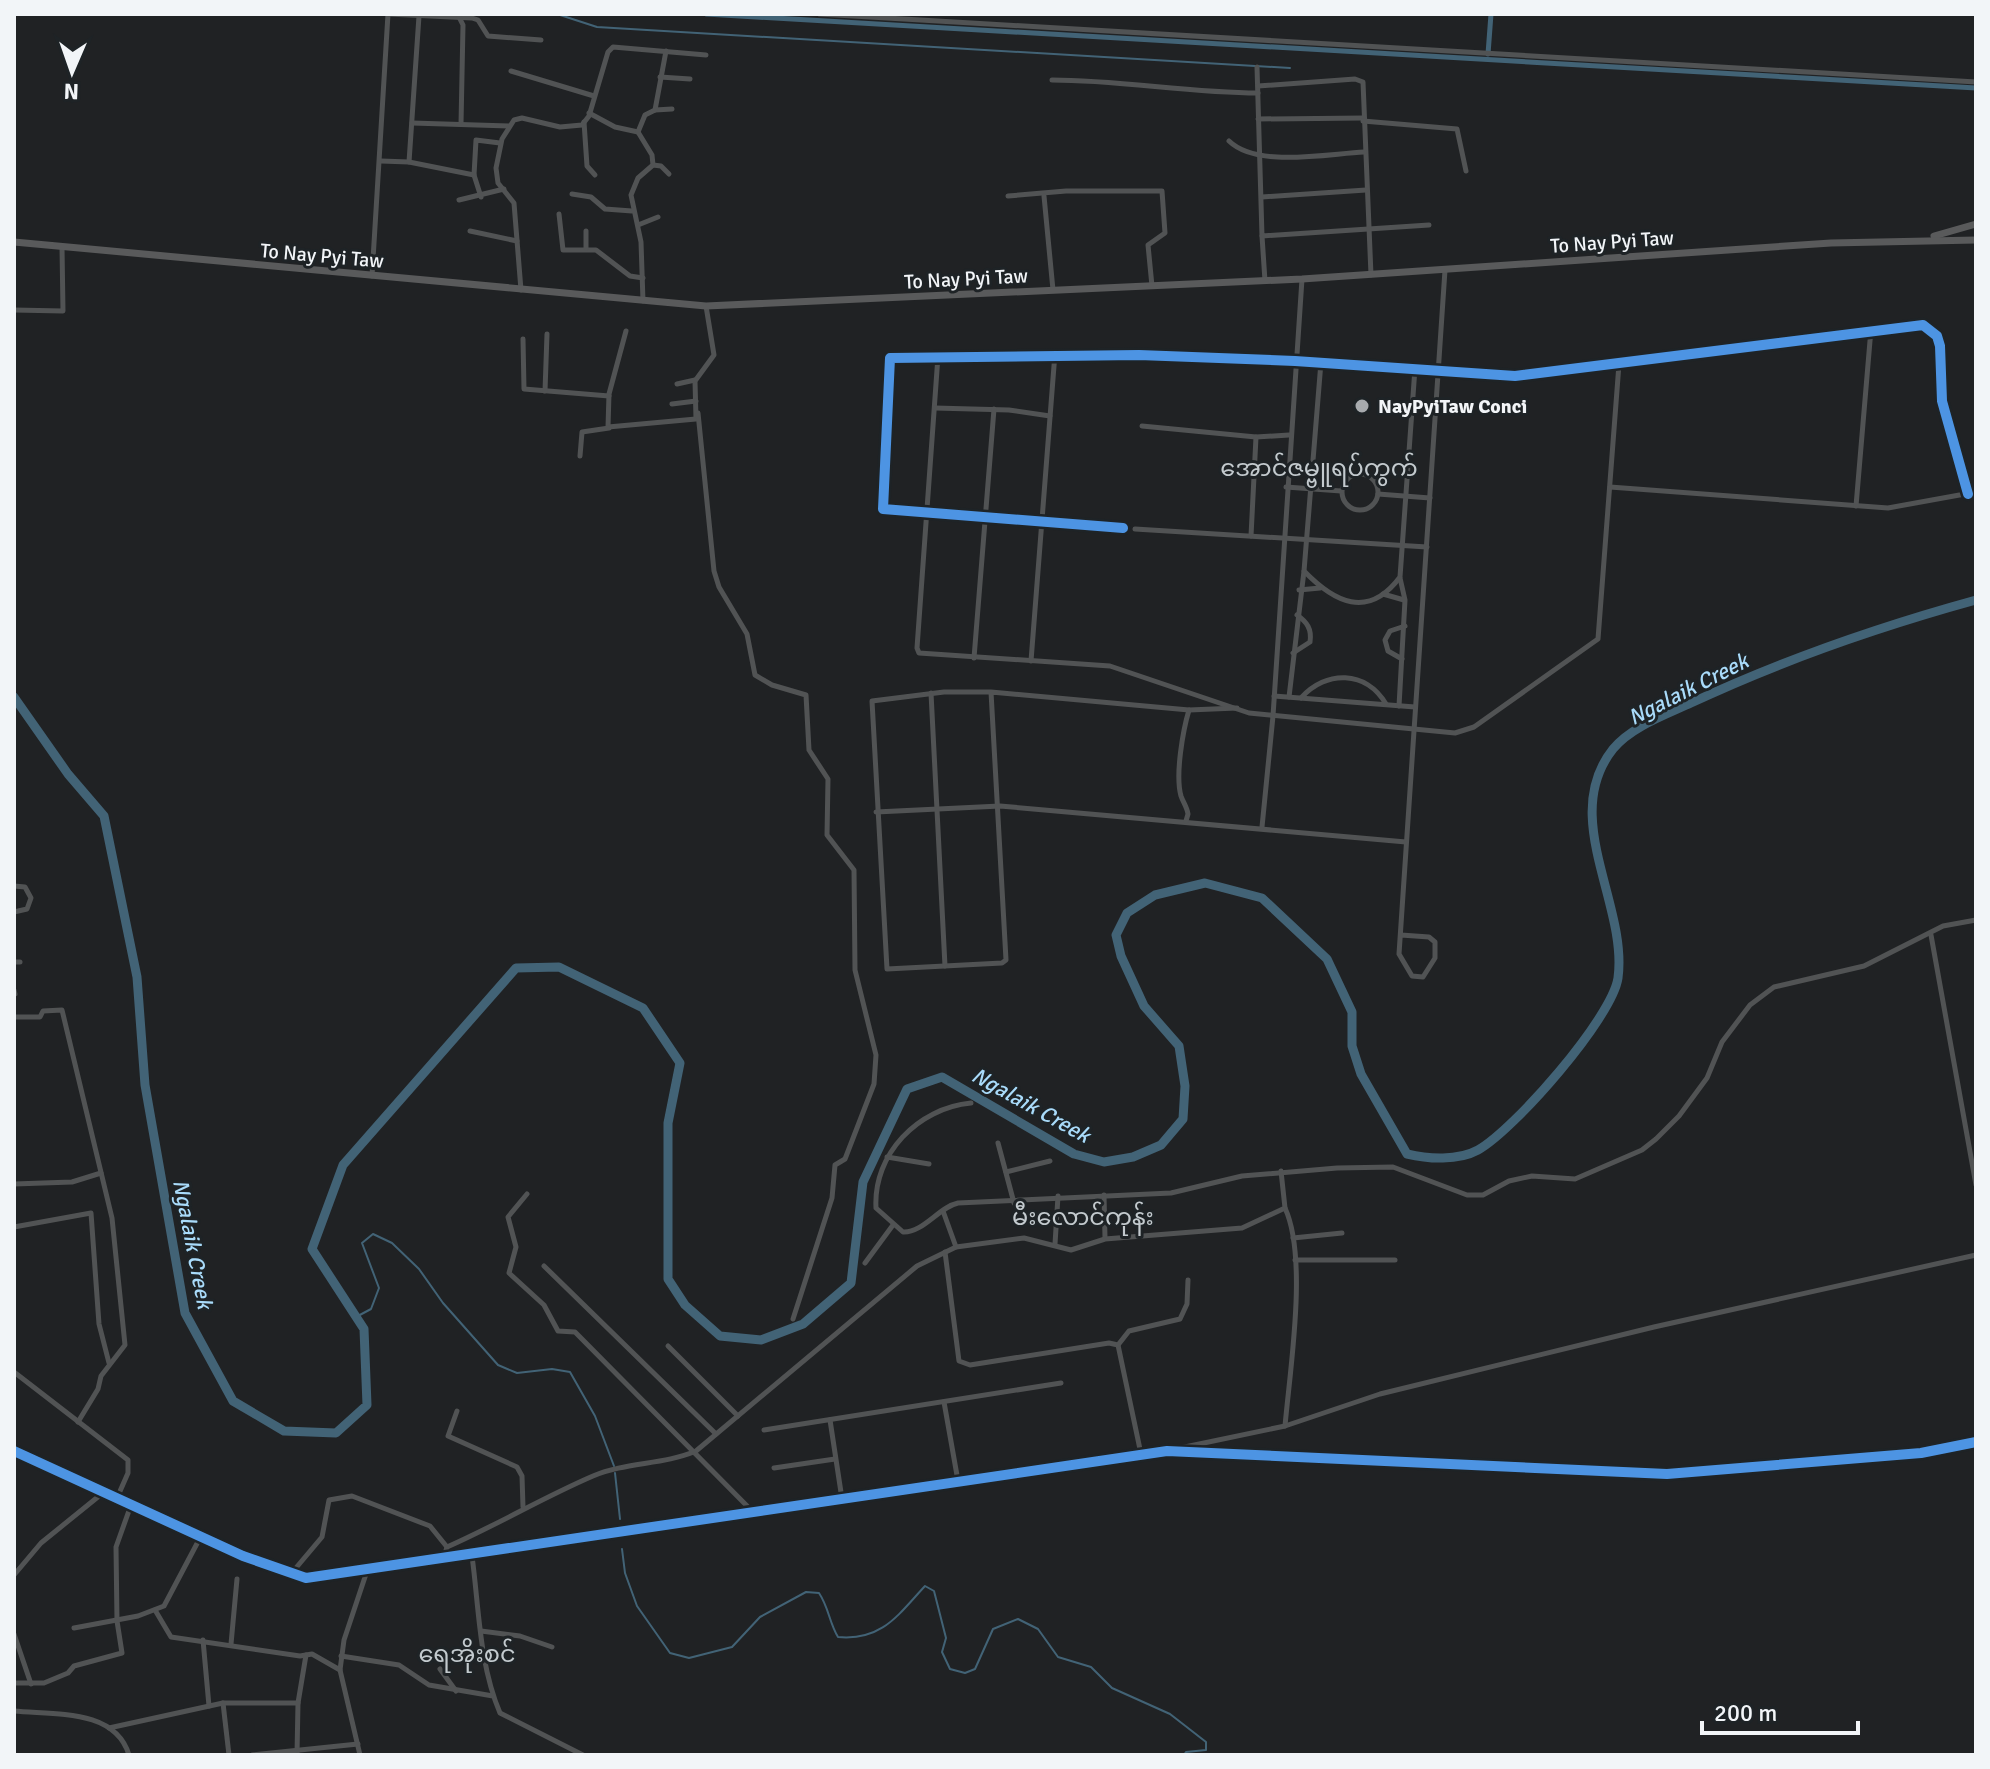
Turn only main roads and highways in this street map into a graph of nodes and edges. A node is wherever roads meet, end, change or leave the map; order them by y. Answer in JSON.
{"nodes":[{"id":1,"x":1976,"y":224,"type":"edge"},
{"id":2,"x":1921,"y":239,"type":"junction"},
{"id":3,"x":1976,"y":240,"type":"edge"},
{"id":4,"x":14,"y":242,"type":"edge"}],
"edges":[{"from":1,"to":2,"type":"main road"},
{"from":2,"to":3,"type":"main road"},
{"from":2,"to":4,"type":"main road","name":"To Nay Pyi Taw"}]}
